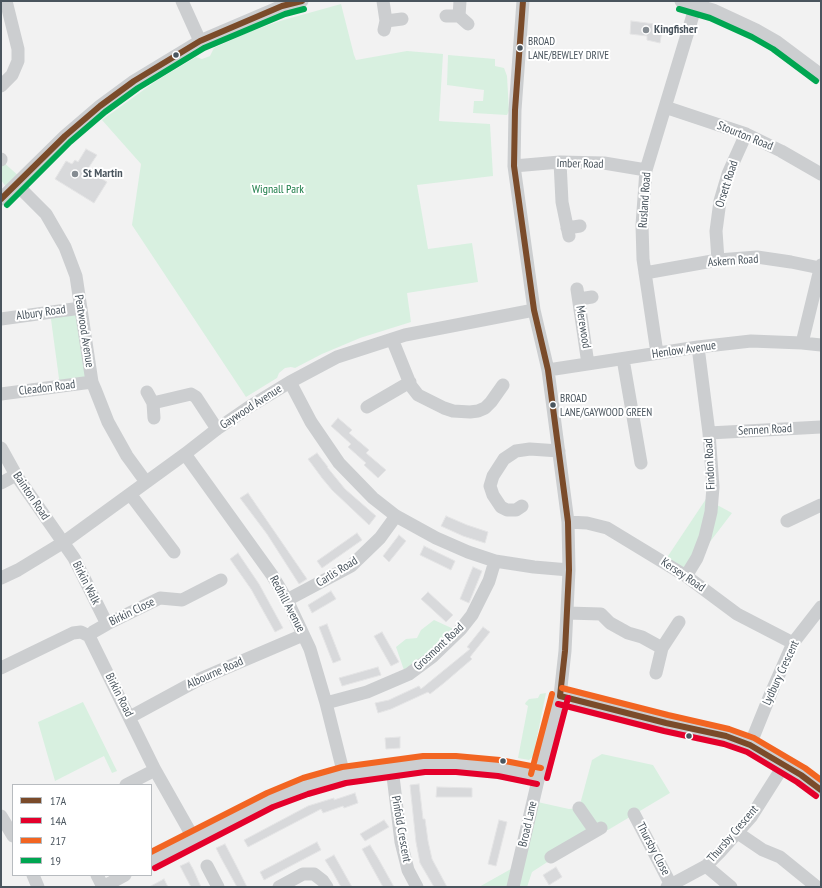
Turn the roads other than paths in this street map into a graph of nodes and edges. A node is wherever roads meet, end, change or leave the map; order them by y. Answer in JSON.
{"nodes":[{"id":1,"x":6,"y":1,"type":"edge"},
{"id":2,"x":182,"y":1,"type":"edge"},
{"id":3,"x":302,"y":1,"type":"edge"},
{"id":4,"x":383,"y":1,"type":"edge"},
{"id":5,"x":460,"y":1,"type":"edge"},
{"id":6,"x":523,"y":1,"type":"edge"},
{"id":7,"x":681,"y":1,"type":"edge"},
{"id":8,"x":696,"y":6,"type":"junction"},
{"id":9,"x":458,"y":18,"type":"dead end"},
{"id":10,"x":402,"y":19,"type":"dead end"},
{"id":11,"x":200,"y":41,"type":"junction"},
{"id":12,"x":821,"y":74,"type":"edge"},
{"id":13,"x":1,"y":86,"type":"edge"},
{"id":14,"x":666,"y":107,"type":"junction"},
{"id":15,"x":746,"y":134,"type":"junction"},
{"id":16,"x":560,"y":162,"type":"junction"},
{"id":17,"x":514,"y":166,"type":"junction"},
{"id":18,"x":646,"y":170,"type":"junction"},
{"id":19,"x":821,"y":174,"type":"edge"},
{"id":20,"x":16,"y":184,"type":"junction"},
{"id":21,"x":1,"y":200,"type":"edge"},
{"id":22,"x":580,"y":226,"type":"dead end"},
{"id":23,"x":718,"y":260,"type":"junction"},
{"id":24,"x":820,"y":267,"type":"edge"},
{"id":25,"x":645,"y":272,"type":"junction"},
{"id":26,"x":592,"y":297,"type":"dead end"},
{"id":27,"x":81,"y":308,"type":"junction"},
{"id":28,"x":534,"y":310,"type":"junction"},
{"id":29,"x":1,"y":319,"type":"edge"},
{"id":30,"x":392,"y":339,"type":"junction"},
{"id":31,"x":802,"y":343,"type":"junction"},
{"id":32,"x":821,"y":345,"type":"edge"},
{"id":33,"x":698,"y":347,"type":"junction"},
{"id":34,"x":657,"y":353,"type":"junction"},
{"id":35,"x":623,"y":359,"type":"junction"},
{"id":36,"x":588,"y":364,"type":"junction"},
{"id":37,"x":548,"y":370,"type":"junction"},
{"id":38,"x":92,"y":382,"type":"junction"},
{"id":39,"x":290,"y":382,"type":"junction"},
{"id":40,"x":410,"y":382,"type":"junction"},
{"id":41,"x":504,"y":385,"type":"dead end"},
{"id":42,"x":146,"y":392,"type":"dead end"},
{"id":43,"x":1,"y":394,"type":"edge"},
{"id":44,"x":153,"y":403,"type":"junction"},
{"id":45,"x":367,"y":407,"type":"dead end"},
{"id":46,"x":154,"y":418,"type":"dead end"},
{"id":47,"x":821,"y":427,"type":"edge"},
{"id":48,"x":217,"y":429,"type":"junction"},
{"id":49,"x":708,"y":433,"type":"junction"},
{"id":50,"x":1,"y":448,"type":"edge"},
{"id":51,"x":559,"y":451,"type":"junction"},
{"id":52,"x":185,"y":454,"type":"junction"},
{"id":53,"x":641,"y":463,"type":"dead end"},
{"id":54,"x":16,"y":475,"type":"junction"},
{"id":55,"x":146,"y":482,"type":"junction"},
{"id":56,"x":1,"y":483,"type":"edge"},
{"id":57,"x":130,"y":494,"type":"junction"},
{"id":58,"x":821,"y":505,"type":"edge"},
{"id":59,"x":522,"y":506,"type":"dead end"},
{"id":60,"x":396,"y":516,"type":"junction"},
{"id":61,"x":787,"y":521,"type":"dead end"},
{"id":62,"x":568,"y":522,"type":"junction"},
{"id":63,"x":64,"y":542,"type":"junction"},
{"id":64,"x":174,"y":552,"type":"dead end"},
{"id":65,"x":495,"y":561,"type":"junction"},
{"id":66,"x":569,"y":570,"type":"junction"},
{"id":67,"x":686,"y":576,"type":"junction"},
{"id":68,"x":1,"y":578,"type":"edge"},
{"id":69,"x":221,"y":580,"type":"dead end"},
{"id":70,"x":287,"y":600,"type":"junction"},
{"id":71,"x":821,"y":607,"type":"edge"},
{"id":72,"x":567,"y":613,"type":"junction"},
{"id":73,"x":679,"y":622,"type":"dead end"},
{"id":74,"x":107,"y":624,"type":"junction"},
{"id":75,"x":303,"y":635,"type":"junction"},
{"id":76,"x":89,"y":636,"type":"junction"},
{"id":77,"x":793,"y":643,"type":"junction"},
{"id":78,"x":662,"y":648,"type":"junction"},
{"id":79,"x":1,"y":668,"type":"edge"},
{"id":80,"x":656,"y":673,"type":"dead end"},
{"id":81,"x":560,"y":696,"type":"junction"},
{"id":82,"x":326,"y":703,"type":"junction"},
{"id":83,"x":130,"y":717,"type":"junction"},
{"id":84,"x":750,"y":745,"type":"junction"},
{"id":85,"x":784,"y":765,"type":"junction"},
{"id":86,"x":392,"y":768,"type":"junction"},
{"id":87,"x":155,"y":770,"type":"junction"},
{"id":88,"x":344,"y":775,"type":"junction"},
{"id":89,"x":539,"y":776,"type":"junction"},
{"id":90,"x":128,"y":784,"type":"edge"},
{"id":91,"x":821,"y":790,"type":"edge"},
{"id":92,"x":579,"y":808,"type":"dead end"},
{"id":93,"x":634,"y":814,"type":"dead end"},
{"id":94,"x":1,"y":816,"type":"edge"},
{"id":95,"x":738,"y":833,"type":"junction"},
{"id":96,"x":12,"y":834,"type":"edge"},
{"id":97,"x":194,"y":839,"type":"junction"},
{"id":98,"x":551,"y":857,"type":"dead end"},
{"id":99,"x":152,"y":861,"type":"edge"},
{"id":100,"x":207,"y":866,"type":"dead end"},
{"id":101,"x":706,"y":866,"type":"junction"},
{"id":102,"x":32,"y":876,"type":"edge"},
{"id":103,"x":98,"y":876,"type":"edge"},
{"id":104,"x":124,"y":876,"type":"edge"},
{"id":105,"x":669,"y":886,"type":"edge"},
{"id":106,"x":38,"y":887,"type":"edge"},
{"id":107,"x":103,"y":887,"type":"edge"},
{"id":108,"x":218,"y":887,"type":"edge"},
{"id":109,"x":279,"y":887,"type":"edge"},
{"id":110,"x":327,"y":887,"type":"edge"},
{"id":111,"x":417,"y":887,"type":"edge"},
{"id":112,"x":513,"y":887,"type":"edge"},
{"id":113,"x":731,"y":887,"type":"edge"},
{"id":114,"x":817,"y":887,"type":"edge"}],
"edges":[{"from":1,"to":13,"type":"street"},
{"from":2,"to":11,"type":"street"},
{"from":3,"to":11,"type":"street"},
{"from":4,"to":10,"type":"street"},
{"from":5,"to":9,"type":"street"},
{"from":6,"to":17,"type":"street","name":"Broad Lane"},
{"from":7,"to":8,"type":"street"},
{"from":8,"to":12,"type":"street"},
{"from":8,"to":14,"type":"street","name":"Rusland Road"},
{"from":11,"to":20,"type":"street"},
{"from":14,"to":15,"type":"street","name":"Stourton Road"},
{"from":14,"to":18,"type":"street","name":"Rusland Road"},
{"from":15,"to":19,"type":"street","name":"Stourton Road"},
{"from":15,"to":23,"type":"street","name":"Orsett Road"},
{"from":16,"to":17,"type":"street","name":"Imber Road"},
{"from":16,"to":18,"type":"street","name":"Imber Road"},
{"from":16,"to":22,"type":"street"},
{"from":17,"to":28,"type":"street","name":"Broad Lane"},
{"from":18,"to":25,"type":"street","name":"Rusland Road"},
{"from":20,"to":21,"type":"street"},
{"from":20,"to":27,"type":"street","name":"Peatwood Avenue"},
{"from":23,"to":24,"type":"street","name":"Askern Road"},
{"from":23,"to":25,"type":"street","name":"Askern Road"},
{"from":24,"to":31,"type":"street"},
{"from":25,"to":34,"type":"street","name":"Rusland Road"},
{"from":26,"to":36,"type":"street","name":"Merewood"},
{"from":27,"to":29,"type":"street","name":"Albury Road"},
{"from":27,"to":38,"type":"street","name":"Peatwood Avenue"},
{"from":28,"to":30,"type":"street","name":"Gaywood Avenue"},
{"from":28,"to":37,"type":"street","name":"Broad Lane"},
{"from":30,"to":39,"type":"street","name":"Gaywood Avenue"},
{"from":30,"to":40,"type":"street"},
{"from":31,"to":32,"type":"street","name":"Henlow Avenue"},
{"from":31,"to":33,"type":"street","name":"Henlow Avenue"},
{"from":33,"to":34,"type":"street","name":"Henlow Avenue"},
{"from":33,"to":49,"type":"street","name":"Findon Road"},
{"from":34,"to":35,"type":"street","name":"Henlow Avenue"},
{"from":35,"to":36,"type":"street","name":"Henlow Avenue"},
{"from":35,"to":53,"type":"street"},
{"from":36,"to":37,"type":"street","name":"Henlow Avenue"},
{"from":37,"to":51,"type":"street","name":"Broad Lane"},
{"from":38,"to":43,"type":"street","name":"Cleadon Road"},
{"from":38,"to":55,"type":"street","name":"Peatwood Avenue"},
{"from":39,"to":48,"type":"street","name":"Gaywood Avenue"},
{"from":39,"to":60,"type":"street"},
{"from":40,"to":41,"type":"street"},
{"from":40,"to":45,"type":"street"},
{"from":42,"to":44,"type":"street"},
{"from":44,"to":46,"type":"street"},
{"from":44,"to":48,"type":"street"},
{"from":47,"to":49,"type":"street","name":"Sennen Road"},
{"from":48,"to":52,"type":"street","name":"Gaywood Avenue"},
{"from":49,"to":67,"type":"street","name":"Findon Road"},
{"from":50,"to":54,"type":"street","name":"Bainton Road"},
{"from":51,"to":59,"type":"street"},
{"from":51,"to":62,"type":"street","name":"Broad Lane"},
{"from":52,"to":55,"type":"street","name":"Gaywood Avenue"},
{"from":52,"to":70,"type":"street","name":"Redhill Avenue"},
{"from":54,"to":56,"type":"street"},
{"from":54,"to":63,"type":"street","name":"Bainton Road"},
{"from":55,"to":57,"type":"street","name":"Gaywood Avenue"},
{"from":57,"to":63,"type":"street","name":"Gaywood Avenue"},
{"from":57,"to":64,"type":"street"},
{"from":58,"to":61,"type":"street"},
{"from":60,"to":65,"type":"street"},
{"from":60,"to":70,"type":"street","name":"Carlis Road"},
{"from":62,"to":66,"type":"street","name":"Broad Lane"},
{"from":62,"to":67,"type":"street","name":"Kersey Road"},
{"from":63,"to":68,"type":"street","name":"Gaywood Avenue"},
{"from":63,"to":74,"type":"street","name":"Birkin Walk"},
{"from":65,"to":66,"type":"street"},
{"from":65,"to":82,"type":"street","name":"Grosmont Road"},
{"from":66,"to":72,"type":"street","name":"Broad Lane"},
{"from":67,"to":77,"type":"street","name":"Kersey Road"},
{"from":69,"to":74,"type":"street","name":"Birkin Close"},
{"from":70,"to":75,"type":"street","name":"Redhill Avenue"},
{"from":71,"to":77,"type":"street","name":"Lydbury Crescent"},
{"from":72,"to":78,"type":"street"},
{"from":72,"to":81,"type":"street","name":"Broad Lane"},
{"from":73,"to":78,"type":"street"},
{"from":74,"to":76,"type":"street","name":"Birkin Close"},
{"from":75,"to":82,"type":"street","name":"Redhill Avenue"},
{"from":75,"to":83,"type":"street","name":"Albourne Road"},
{"from":76,"to":79,"type":"street"},
{"from":76,"to":83,"type":"street","name":"Birkin Road"},
{"from":77,"to":84,"type":"street","name":"Lydbury Crescent"},
{"from":78,"to":80,"type":"street"},
{"from":81,"to":84,"type":"street"},
{"from":81,"to":89,"type":"street","name":"Broad Lane"},
{"from":82,"to":88,"type":"street","name":"Redhill Avenue"},
{"from":83,"to":87,"type":"street","name":"Birkin Road"},
{"from":84,"to":85,"type":"street"},
{"from":85,"to":91,"type":"street"},
{"from":85,"to":95,"type":"street","name":"Thursby Crescent"},
{"from":86,"to":88,"type":"street"},
{"from":86,"to":89,"type":"street"},
{"from":86,"to":111,"type":"street","name":"Pinfold Crescent"},
{"from":87,"to":90,"type":"street"},
{"from":87,"to":97,"type":"street","name":"Birkin Road"},
{"from":88,"to":97,"type":"street"},
{"from":89,"to":112,"type":"street","name":"Broad Lane"},
{"from":92,"to":98,"type":"street"},
{"from":93,"to":105,"type":"street","name":"Thursby Close"},
{"from":94,"to":96,"type":"street"},
{"from":95,"to":101,"type":"street","name":"Thursby Crescent"},
{"from":95,"to":114,"type":"street"},
{"from":97,"to":99,"type":"street"},
{"from":100,"to":108,"type":"street"},
{"from":101,"to":105,"type":"street","name":"Thursby Crescent"},
{"from":101,"to":113,"type":"street"},
{"from":102,"to":106,"type":"street"},
{"from":103,"to":107,"type":"street"},
{"from":104,"to":107,"type":"street"},
{"from":109,"to":110,"type":"street"}]}
